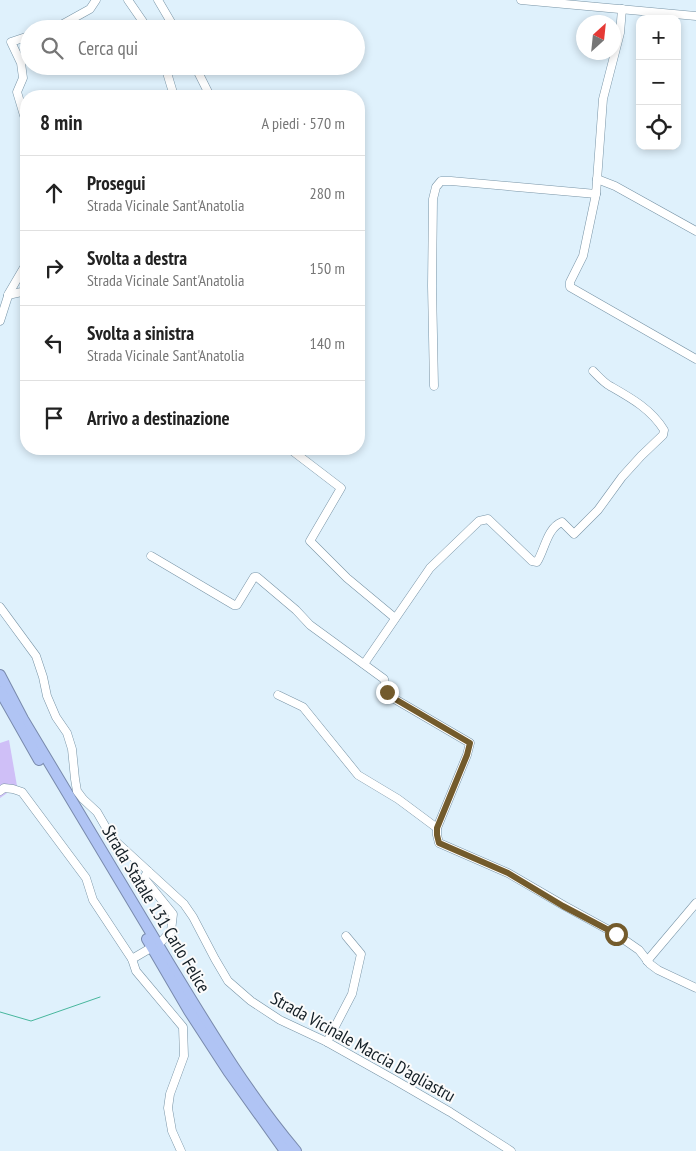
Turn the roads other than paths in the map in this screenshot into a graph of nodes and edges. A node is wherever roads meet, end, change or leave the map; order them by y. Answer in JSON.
{"nodes":[{"id":1,"x":96,"y":0,"type":"edge"},
{"id":2,"x":128,"y":0,"type":"edge"},
{"id":3,"x":158,"y":0,"type":"edge"},
{"id":4,"x":522,"y":0,"type":"edge"},
{"id":5,"x":622,"y":9,"type":"junction"},
{"id":6,"x":696,"y":16,"type":"edge"},
{"id":7,"x":70,"y":20,"type":"edge"},
{"id":8,"x":142,"y":20,"type":"edge"},
{"id":9,"x":170,"y":20,"type":"edge"},
{"id":10,"x":20,"y":39,"type":"edge"},
{"id":11,"x":20,"y":61,"type":"edge"},
{"id":12,"x":23,"y":75,"type":"edge"},
{"id":13,"x":167,"y":75,"type":"edge"},
{"id":14,"x":200,"y":75,"type":"edge"},
{"id":15,"x":172,"y":90,"type":"edge"},
{"id":16,"x":207,"y":90,"type":"edge"},
{"id":17,"x":20,"y":102,"type":"edge"},
{"id":18,"x":597,"y":179,"type":"junction"},
{"id":19,"x":596,"y":194,"type":"junction"},
{"id":20,"x":696,"y":231,"type":"edge"},
{"id":21,"x":20,"y":273,"type":"edge"},
{"id":22,"x":20,"y":292,"type":"edge"},
{"id":23,"x":5,"y":295,"type":"edge"},
{"id":24,"x":0,"y":321,"type":"edge"},
{"id":25,"x":696,"y":359,"type":"edge"},
{"id":26,"x":593,"y":371,"type":"dead end"},
{"id":27,"x":434,"y":386,"type":"dead end"},
{"id":28,"x":298,"y":455,"type":"edge"},
{"id":29,"x":151,"y":556,"type":"dead end"},
{"id":30,"x":0,"y":607,"type":"edge"},
{"id":31,"x":395,"y":618,"type":"junction"},
{"id":32,"x":364,"y":664,"type":"junction"},
{"id":33,"x":0,"y":675,"type":"edge"},
{"id":34,"x":0,"y":691,"type":"edge"},
{"id":35,"x":278,"y":695,"type":"dead end"},
{"id":36,"x":0,"y":791,"type":"edge"},
{"id":37,"x":437,"y":828,"type":"junction"},
{"id":38,"x":148,"y":871,"type":"junction"},
{"id":39,"x":696,"y":903,"type":"edge"},
{"id":40,"x":346,"y":936,"type":"dead end"},
{"id":41,"x":161,"y":942,"type":"dead end"},
{"id":42,"x":149,"y":949,"type":"dead end"},
{"id":43,"x":132,"y":959,"type":"junction"},
{"id":44,"x":648,"y":961,"type":"junction"},
{"id":45,"x":696,"y":988,"type":"edge"},
{"id":46,"x":327,"y":1042,"type":"junction"},
{"id":47,"x":181,"y":1151,"type":"edge"},
{"id":48,"x":285,"y":1151,"type":"edge"},
{"id":49,"x":296,"y":1151,"type":"edge"},
{"id":50,"x":510,"y":1151,"type":"edge"}],
"edges":[{"from":1,"to":7,"type":"street"},
{"from":2,"to":8,"type":"street"},
{"from":3,"to":9,"type":"street"},
{"from":4,"to":5,"type":"street"},
{"from":5,"to":6,"type":"street"},
{"from":5,"to":18,"type":"street"},
{"from":10,"to":11,"type":"street"},
{"from":12,"to":17,"type":"street"},
{"from":13,"to":15,"type":"street"},
{"from":14,"to":16,"type":"street"},
{"from":18,"to":19,"type":"street"},
{"from":18,"to":20,"type":"street"},
{"from":19,"to":25,"type":"street"},
{"from":19,"to":27,"type":"street"},
{"from":21,"to":23,"type":"street"},
{"from":22,"to":23,"type":"street"},
{"from":23,"to":24,"type":"street"},
{"from":26,"to":31,"type":"street"},
{"from":28,"to":31,"type":"street"},
{"from":29,"to":32,"type":"street"},
{"from":30,"to":38,"type":"street","name":"Strada Vicinale Maccia D'agliastru"},
{"from":31,"to":32,"type":"street"},
{"from":32,"to":37,"type":"street"},
{"from":33,"to":49,"type":"highway","name":"Strada Statale 131 Carlo Felice"},
{"from":34,"to":48,"type":"highway","name":"Strada Statale 131 Carlo Felice"},
{"from":35,"to":37,"type":"street"},
{"from":36,"to":43,"type":"street"},
{"from":37,"to":44,"type":"street"},
{"from":38,"to":41,"type":"street"},
{"from":38,"to":46,"type":"street","name":"Strada Vicinale Maccia D'agliastru"},
{"from":39,"to":44,"type":"street"},
{"from":40,"to":46,"type":"street"},
{"from":42,"to":43,"type":"street"},
{"from":43,"to":47,"type":"street"},
{"from":44,"to":45,"type":"street"},
{"from":46,"to":50,"type":"street","name":"Strada Vicinale Maccia D'agliastru"}]}
